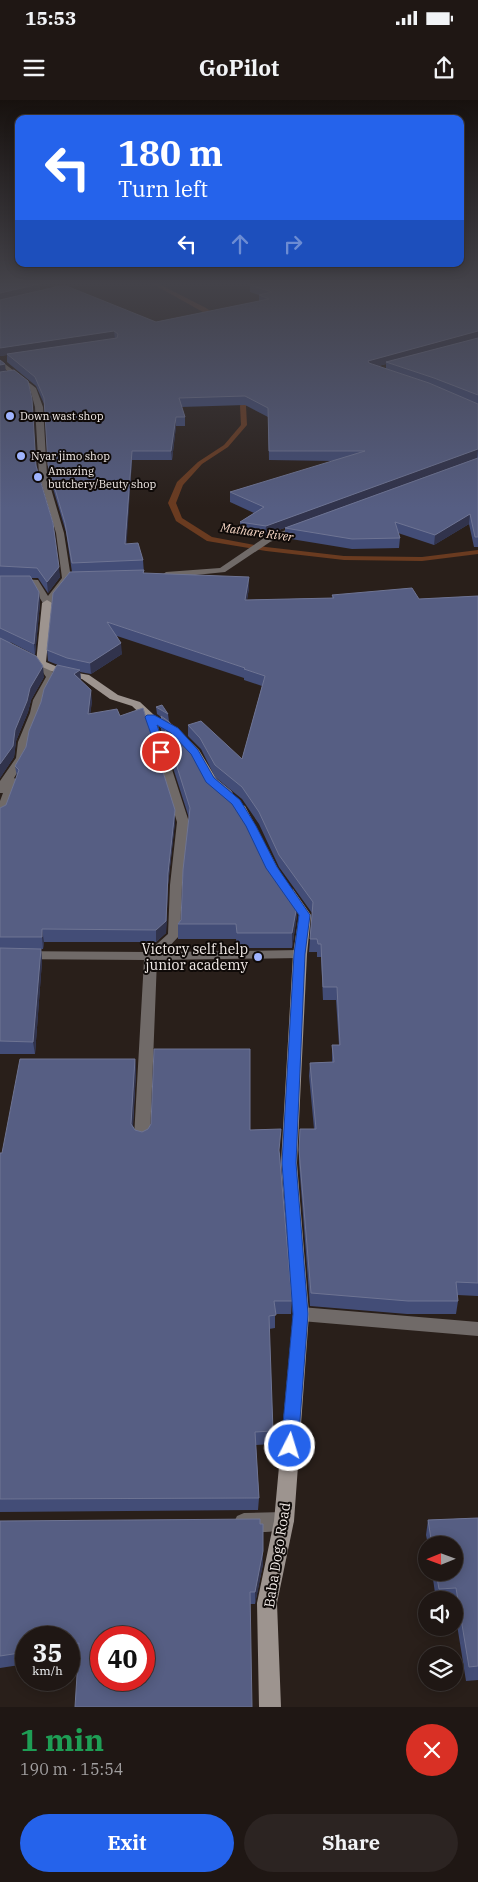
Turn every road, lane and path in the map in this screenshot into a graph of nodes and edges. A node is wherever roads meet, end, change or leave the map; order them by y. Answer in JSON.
{"nodes":[{"id":1,"x":10,"y":359,"type":"edge"},
{"id":2,"x":0,"y":361,"type":"edge"},
{"id":3,"x":307,"y":525,"type":"edge"},
{"id":4,"x":160,"y":576,"type":"edge"},
{"id":5,"x":0,"y":581,"type":"edge"},
{"id":6,"x":47,"y":603,"type":"junction"},
{"id":7,"x":26,"y":655,"type":"edge"},
{"id":8,"x":41,"y":664,"type":"junction"},
{"id":9,"x":150,"y":717,"type":"junction"},
{"id":10,"x":20,"y":758,"type":"junction"},
{"id":11,"x":0,"y":790,"type":"edge"},
{"id":12,"x":0,"y":816,"type":"edge"},
{"id":13,"x":300,"y":954,"type":"junction"},
{"id":14,"x":0,"y":955,"type":"edge"},
{"id":15,"x":151,"y":956,"type":"junction"},
{"id":16,"x":142,"y":1137,"type":"edge"},
{"id":17,"x":301,"y":1314,"type":"junction"},
{"id":18,"x":478,"y":1329,"type":"edge"},
{"id":19,"x":284,"y":1521,"type":"junction"},
{"id":20,"x":225,"y":1522,"type":"edge"},
{"id":21,"x":270,"y":1707,"type":"edge"}],
"edges":[{"from":1,"to":2,"type":"street"},
{"from":2,"to":6,"type":"street"},
{"from":3,"to":4,"type":"street"},
{"from":5,"to":6,"type":"street"},
{"from":6,"to":8,"type":"street"},
{"from":7,"to":8,"type":"street"},
{"from":8,"to":9,"type":"street","name":"Baba Dogo Road"},
{"from":8,"to":10,"type":"street"},
{"from":9,"to":13,"type":"street","name":"Baba Dogo Road"},
{"from":9,"to":15,"type":"street"},
{"from":10,"to":11,"type":"street"},
{"from":10,"to":12,"type":"street"},
{"from":13,"to":15,"type":"street"},
{"from":13,"to":17,"type":"street","name":"Baba Dogo Road"},
{"from":14,"to":15,"type":"street"},
{"from":15,"to":16,"type":"street"},
{"from":17,"to":18,"type":"street"},
{"from":17,"to":19,"type":"street","name":"Baba Dogo Road"},
{"from":19,"to":20,"type":"street"},
{"from":19,"to":21,"type":"street","name":"Baba Dogo Road"}]}
